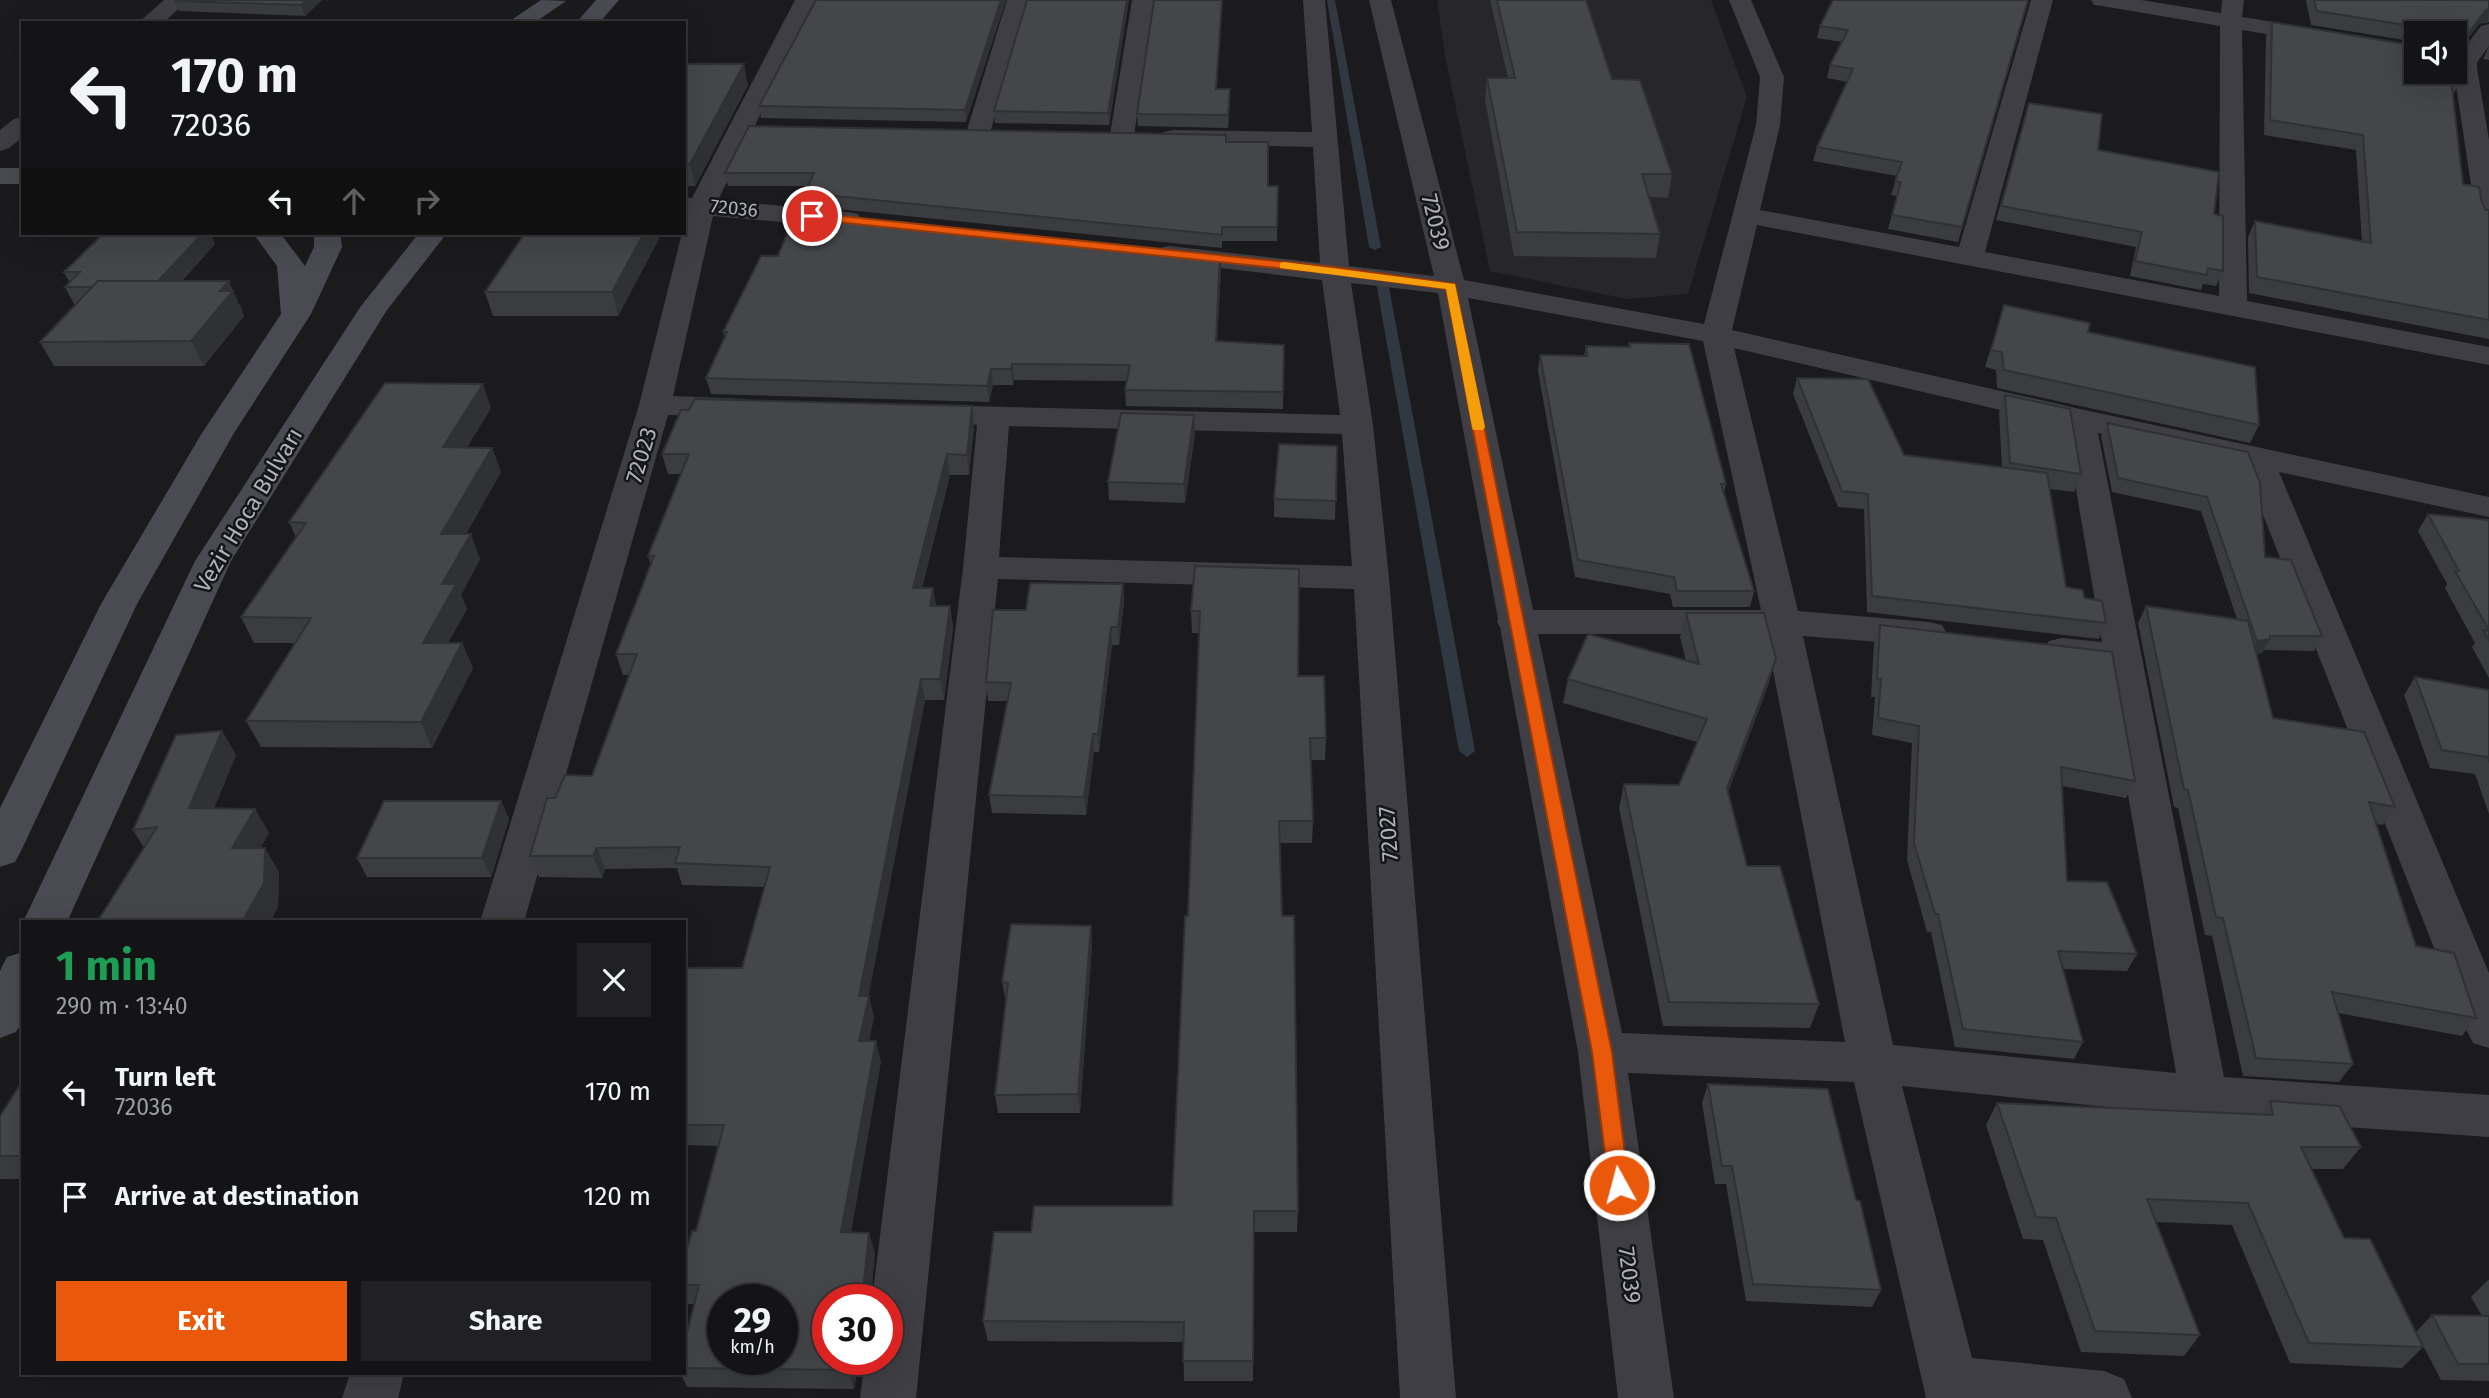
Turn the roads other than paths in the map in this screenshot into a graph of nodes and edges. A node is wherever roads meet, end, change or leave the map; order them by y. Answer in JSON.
{"nodes":[{"id":1,"x":177,"y":0,"type":"edge"},
{"id":2,"x":556,"y":0,"type":"edge"},
{"id":3,"x":608,"y":0,"type":"edge"},
{"id":4,"x":806,"y":0,"type":"edge"},
{"id":5,"x":1018,"y":0,"type":"edge"},
{"id":6,"x":1143,"y":0,"type":"edge"},
{"id":7,"x":1314,"y":0,"type":"edge"},
{"id":8,"x":1380,"y":0,"type":"edge"},
{"id":9,"x":1740,"y":0,"type":"edge"},
{"id":10,"x":2042,"y":0,"type":"edge"},
{"id":11,"x":2102,"y":0,"type":"edge"},
{"id":12,"x":2232,"y":10,"type":"edge"},
{"id":13,"x":151,"y":21,"type":"edge"},
{"id":14,"x":521,"y":21,"type":"edge"},
{"id":15,"x":534,"y":21,"type":"edge"},
{"id":16,"x":589,"y":21,"type":"edge"},
{"id":17,"x":2489,"y":31,"type":"edge"},
{"id":18,"x":2404,"y":49,"type":"edge"},
{"id":19,"x":2469,"y":65,"type":"edge"},
{"id":20,"x":21,"y":126,"type":"edge"},
{"id":21,"x":950,"y":132,"type":"edge"},
{"id":22,"x":978,"y":133,"type":"junction"},
{"id":23,"x":1004,"y":134,"type":"edge"},
{"id":24,"x":1096,"y":135,"type":"edge"},
{"id":25,"x":1122,"y":135,"type":"junction"},
{"id":26,"x":1324,"y":140,"type":"junction"},
{"id":27,"x":0,"y":143,"type":"edge"},
{"id":28,"x":0,"y":176,"type":"edge"},
{"id":29,"x":21,"y":176,"type":"edge"},
{"id":30,"x":693,"y":205,"type":"edge"},
{"id":31,"x":1745,"y":215,"type":"junction"},
{"id":32,"x":2489,"y":218,"type":"edge"},
{"id":33,"x":867,"y":222,"type":"edge"},
{"id":34,"x":268,"y":235,"type":"edge"},
{"id":35,"x":327,"y":235,"type":"edge"},
{"id":36,"x":431,"y":235,"type":"edge"},
{"id":37,"x":1142,"y":251,"type":"edge"},
{"id":38,"x":1970,"y":258,"type":"junction"},
{"id":39,"x":1335,"y":271,"type":"junction"},
{"id":40,"x":1451,"y":286,"type":"junction"},
{"id":41,"x":2233,"y":306,"type":"junction"},
{"id":42,"x":296,"y":314,"type":"junction"},
{"id":43,"x":1716,"y":335,"type":"junction"},
{"id":44,"x":2489,"y":356,"type":"edge"},
{"id":45,"x":656,"y":405,"type":"junction"},
{"id":46,"x":778,"y":409,"type":"edge"},
{"id":47,"x":940,"y":414,"type":"edge"},
{"id":48,"x":995,"y":416,"type":"junction"},
{"id":49,"x":2080,"y":419,"type":"junction"},
{"id":50,"x":1357,"y":425,"type":"junction"},
{"id":51,"x":2257,"y":458,"type":"junction"},
{"id":52,"x":2489,"y":507,"type":"edge"},
{"id":53,"x":981,"y":568,"type":"junction"},
{"id":54,"x":1370,"y":578,"type":"junction"},
{"id":55,"x":1515,"y":622,"type":"junction"},
{"id":56,"x":1782,"y":622,"type":"junction"},
{"id":57,"x":1962,"y":638,"type":"edge"},
{"id":58,"x":2029,"y":646,"type":"edge"},
{"id":59,"x":2123,"y":657,"type":"junction"},
{"id":60,"x":0,"y":850,"type":"edge"},
{"id":61,"x":46,"y":920,"type":"edge"},
{"id":62,"x":503,"y":920,"type":"edge"},
{"id":63,"x":21,"y":974,"type":"edge"},
{"id":64,"x":0,"y":1019,"type":"edge"},
{"id":65,"x":2489,"y":1029,"type":"edge"},
{"id":66,"x":1602,"y":1052,"type":"junction"},
{"id":67,"x":1873,"y":1063,"type":"junction"},
{"id":68,"x":2204,"y":1096,"type":"junction"},
{"id":69,"x":2489,"y":1116,"type":"edge"},
{"id":70,"x":377,"y":1375,"type":"edge"},
{"id":71,"x":1953,"y":1391,"type":"edge"},
{"id":72,"x":370,"y":1398,"type":"edge"},
{"id":73,"x":888,"y":1398,"type":"edge"},
{"id":74,"x":1428,"y":1398,"type":"edge"},
{"id":75,"x":1646,"y":1398,"type":"edge"},
{"id":76,"x":2104,"y":1398,"type":"edge"}],
"edges":[{"from":1,"to":13,"type":"street"},
{"from":2,"to":14,"type":"main road"},
{"from":2,"to":15,"type":"main road"},
{"from":3,"to":16,"type":"main road"},
{"from":4,"to":30,"type":"street","name":"72023"},
{"from":5,"to":22,"type":"street"},
{"from":6,"to":25,"type":"street"},
{"from":7,"to":26,"type":"street","name":"72027"},
{"from":8,"to":40,"type":"street","name":"72039"},
{"from":9,"to":31,"type":"street"},
{"from":10,"to":38,"type":"street"},
{"from":11,"to":12,"type":"street"},
{"from":12,"to":18,"type":"street"},
{"from":12,"to":41,"type":"street"},
{"from":17,"to":19,"type":"street"},
{"from":19,"to":32,"type":"street"},
{"from":20,"to":27,"type":"street"},
{"from":21,"to":22,"type":"street"},
{"from":22,"to":23,"type":"street"},
{"from":24,"to":25,"type":"street"},
{"from":25,"to":26,"type":"street"},
{"from":26,"to":39,"type":"street","name":"72027"},
{"from":28,"to":29,"type":"main road"},
{"from":30,"to":33,"type":"street","name":"72036"},
{"from":30,"to":45,"type":"street","name":"72023"},
{"from":31,"to":38,"type":"street"},
{"from":31,"to":43,"type":"street"},
{"from":34,"to":42,"type":"main road"},
{"from":35,"to":42,"type":"main road"},
{"from":36,"to":61,"type":"main road","name":"Vezir Hoca Bulvarı"},
{"from":37,"to":39,"type":"street"},
{"from":38,"to":41,"type":"street"},
{"from":39,"to":40,"type":"street"},
{"from":39,"to":50,"type":"street","name":"72027"},
{"from":40,"to":43,"type":"street"},
{"from":40,"to":55,"type":"street","name":"72039"},
{"from":41,"to":44,"type":"street"},
{"from":42,"to":60,"type":"main road"},
{"from":43,"to":49,"type":"street"},
{"from":43,"to":56,"type":"street"},
{"from":45,"to":46,"type":"street"},
{"from":45,"to":62,"type":"street","name":"72023"},
{"from":47,"to":48,"type":"street"},
{"from":48,"to":50,"type":"street"},
{"from":48,"to":53,"type":"street"},
{"from":49,"to":51,"type":"street"},
{"from":49,"to":59,"type":"street"},
{"from":50,"to":54,"type":"street","name":"72027"},
{"from":51,"to":52,"type":"street"},
{"from":51,"to":65,"type":"street"},
{"from":53,"to":54,"type":"street"},
{"from":53,"to":73,"type":"street"},
{"from":54,"to":74,"type":"street","name":"72027"},
{"from":55,"to":56,"type":"street"},
{"from":55,"to":66,"type":"street","name":"72039"},
{"from":56,"to":57,"type":"street"},
{"from":56,"to":67,"type":"street"},
{"from":58,"to":59,"type":"street"},
{"from":59,"to":68,"type":"street"},
{"from":63,"to":64,"type":"main road"},
{"from":66,"to":67,"type":"street"},
{"from":66,"to":75,"type":"street","name":"72039"},
{"from":67,"to":68,"type":"street"},
{"from":67,"to":71,"type":"street"},
{"from":68,"to":69,"type":"street"},
{"from":70,"to":72,"type":"street"},
{"from":71,"to":76,"type":"street"}]}
